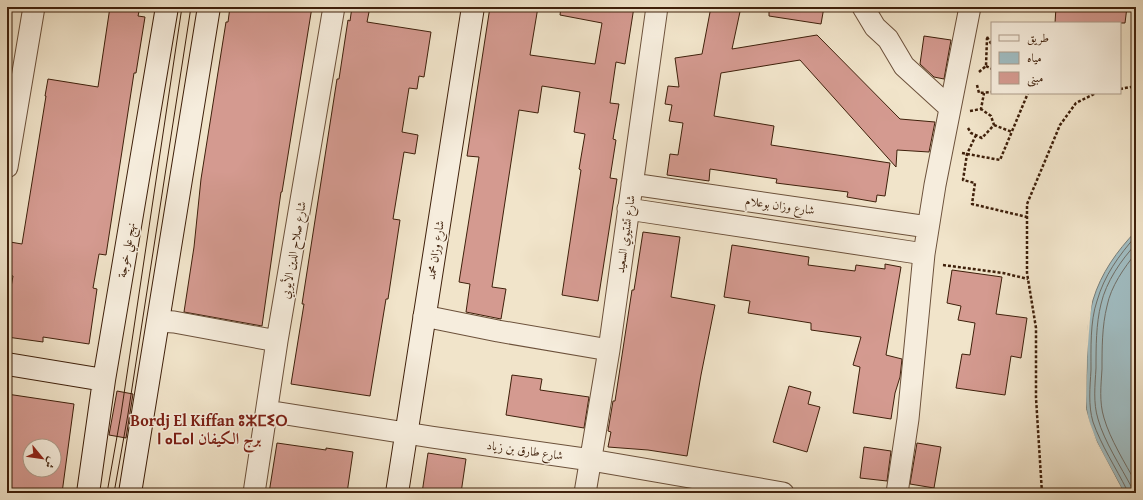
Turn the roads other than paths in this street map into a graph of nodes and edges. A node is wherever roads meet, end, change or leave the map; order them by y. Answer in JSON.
{"nodes":[{"id":1,"x":34,"y":7,"type":"edge"},
{"id":2,"x":168,"y":7,"type":"edge"},
{"id":3,"x":209,"y":7,"type":"edge"},
{"id":4,"x":334,"y":7,"type":"edge"},
{"id":5,"x":473,"y":7,"type":"edge"},
{"id":6,"x":657,"y":7,"type":"edge"},
{"id":7,"x":863,"y":7,"type":"edge"},
{"id":8,"x":970,"y":7,"type":"edge"},
{"id":9,"x":959,"y":112,"type":"junction"},
{"id":10,"x":7,"y":168,"type":"edge"},
{"id":11,"x":632,"y":184,"type":"junction"},
{"id":12,"x":628,"y":209,"type":"junction"},
{"id":13,"x":928,"y":227,"type":"junction"},
{"id":14,"x":924,"y":254,"type":"junction"},
{"id":15,"x":424,"y":316,"type":"junction"},
{"id":16,"x":158,"y":321,"type":"junction"},
{"id":17,"x":277,"y":341,"type":"junction"},
{"id":18,"x":609,"y":350,"type":"junction"},
{"id":19,"x":7,"y":364,"type":"edge"},
{"id":20,"x":104,"y":380,"type":"junction"},
{"id":21,"x":267,"y":411,"type":"junction"},
{"id":22,"x":406,"y":432,"type":"junction"},
{"id":23,"x":591,"y":460,"type":"junction"},
{"id":24,"x":88,"y":493,"type":"edge"},
{"id":25,"x":130,"y":493,"type":"edge"},
{"id":26,"x":254,"y":493,"type":"edge"},
{"id":27,"x":397,"y":493,"type":"edge"},
{"id":28,"x":585,"y":493,"type":"edge"},
{"id":29,"x":783,"y":493,"type":"edge"},
{"id":30,"x":897,"y":493,"type":"edge"}],
"edges":[{"from":1,"to":10,"type":"street"},
{"from":2,"to":20,"type":"main road","name":"نهج علي خوجة"},
{"from":3,"to":16,"type":"main road"},
{"from":4,"to":17,"type":"street","name":"شارع صلاح الدين الأيوبي"},
{"from":5,"to":15,"type":"main road","name":"شارع وزان محمد"},
{"from":6,"to":11,"type":"street","name":"شارع تشتيوي السعيد"},
{"from":7,"to":9,"type":"street"},
{"from":8,"to":9,"type":"street"},
{"from":9,"to":13,"type":"street"},
{"from":11,"to":12,"type":"street","name":"شارع تشتيوي السعيد"},
{"from":11,"to":13,"type":"street","name":"شارع وزان بوعلام"},
{"from":12,"to":14,"type":"street"},
{"from":12,"to":18,"type":"street","name":"شارع تشتيوي السعيد"},
{"from":13,"to":14,"type":"street"},
{"from":14,"to":30,"type":"street"},
{"from":15,"to":18,"type":"street"},
{"from":15,"to":22,"type":"main road","name":"شارع وزان محمد"},
{"from":16,"to":17,"type":"street"},
{"from":16,"to":25,"type":"main road"},
{"from":17,"to":21,"type":"street","name":"شارع صلاح الدين الأيوبي"},
{"from":18,"to":23,"type":"street","name":"شارع تشتيوي السعيد"},
{"from":19,"to":20,"type":"main road"},
{"from":20,"to":24,"type":"main road","name":"نهج علي خوجة"},
{"from":21,"to":22,"type":"street","name":"شارع طارق بن زياد"},
{"from":21,"to":26,"type":"street","name":"شارع صلاح الدين الأيوبي"},
{"from":22,"to":23,"type":"street","name":"شارع طارق بن زياد"},
{"from":22,"to":27,"type":"main road","name":"شارع وزان محمد"},
{"from":23,"to":28,"type":"street","name":"شارع تشتيوي السعيد"},
{"from":23,"to":29,"type":"street","name":"شارع طارق بن زياد"}]}
